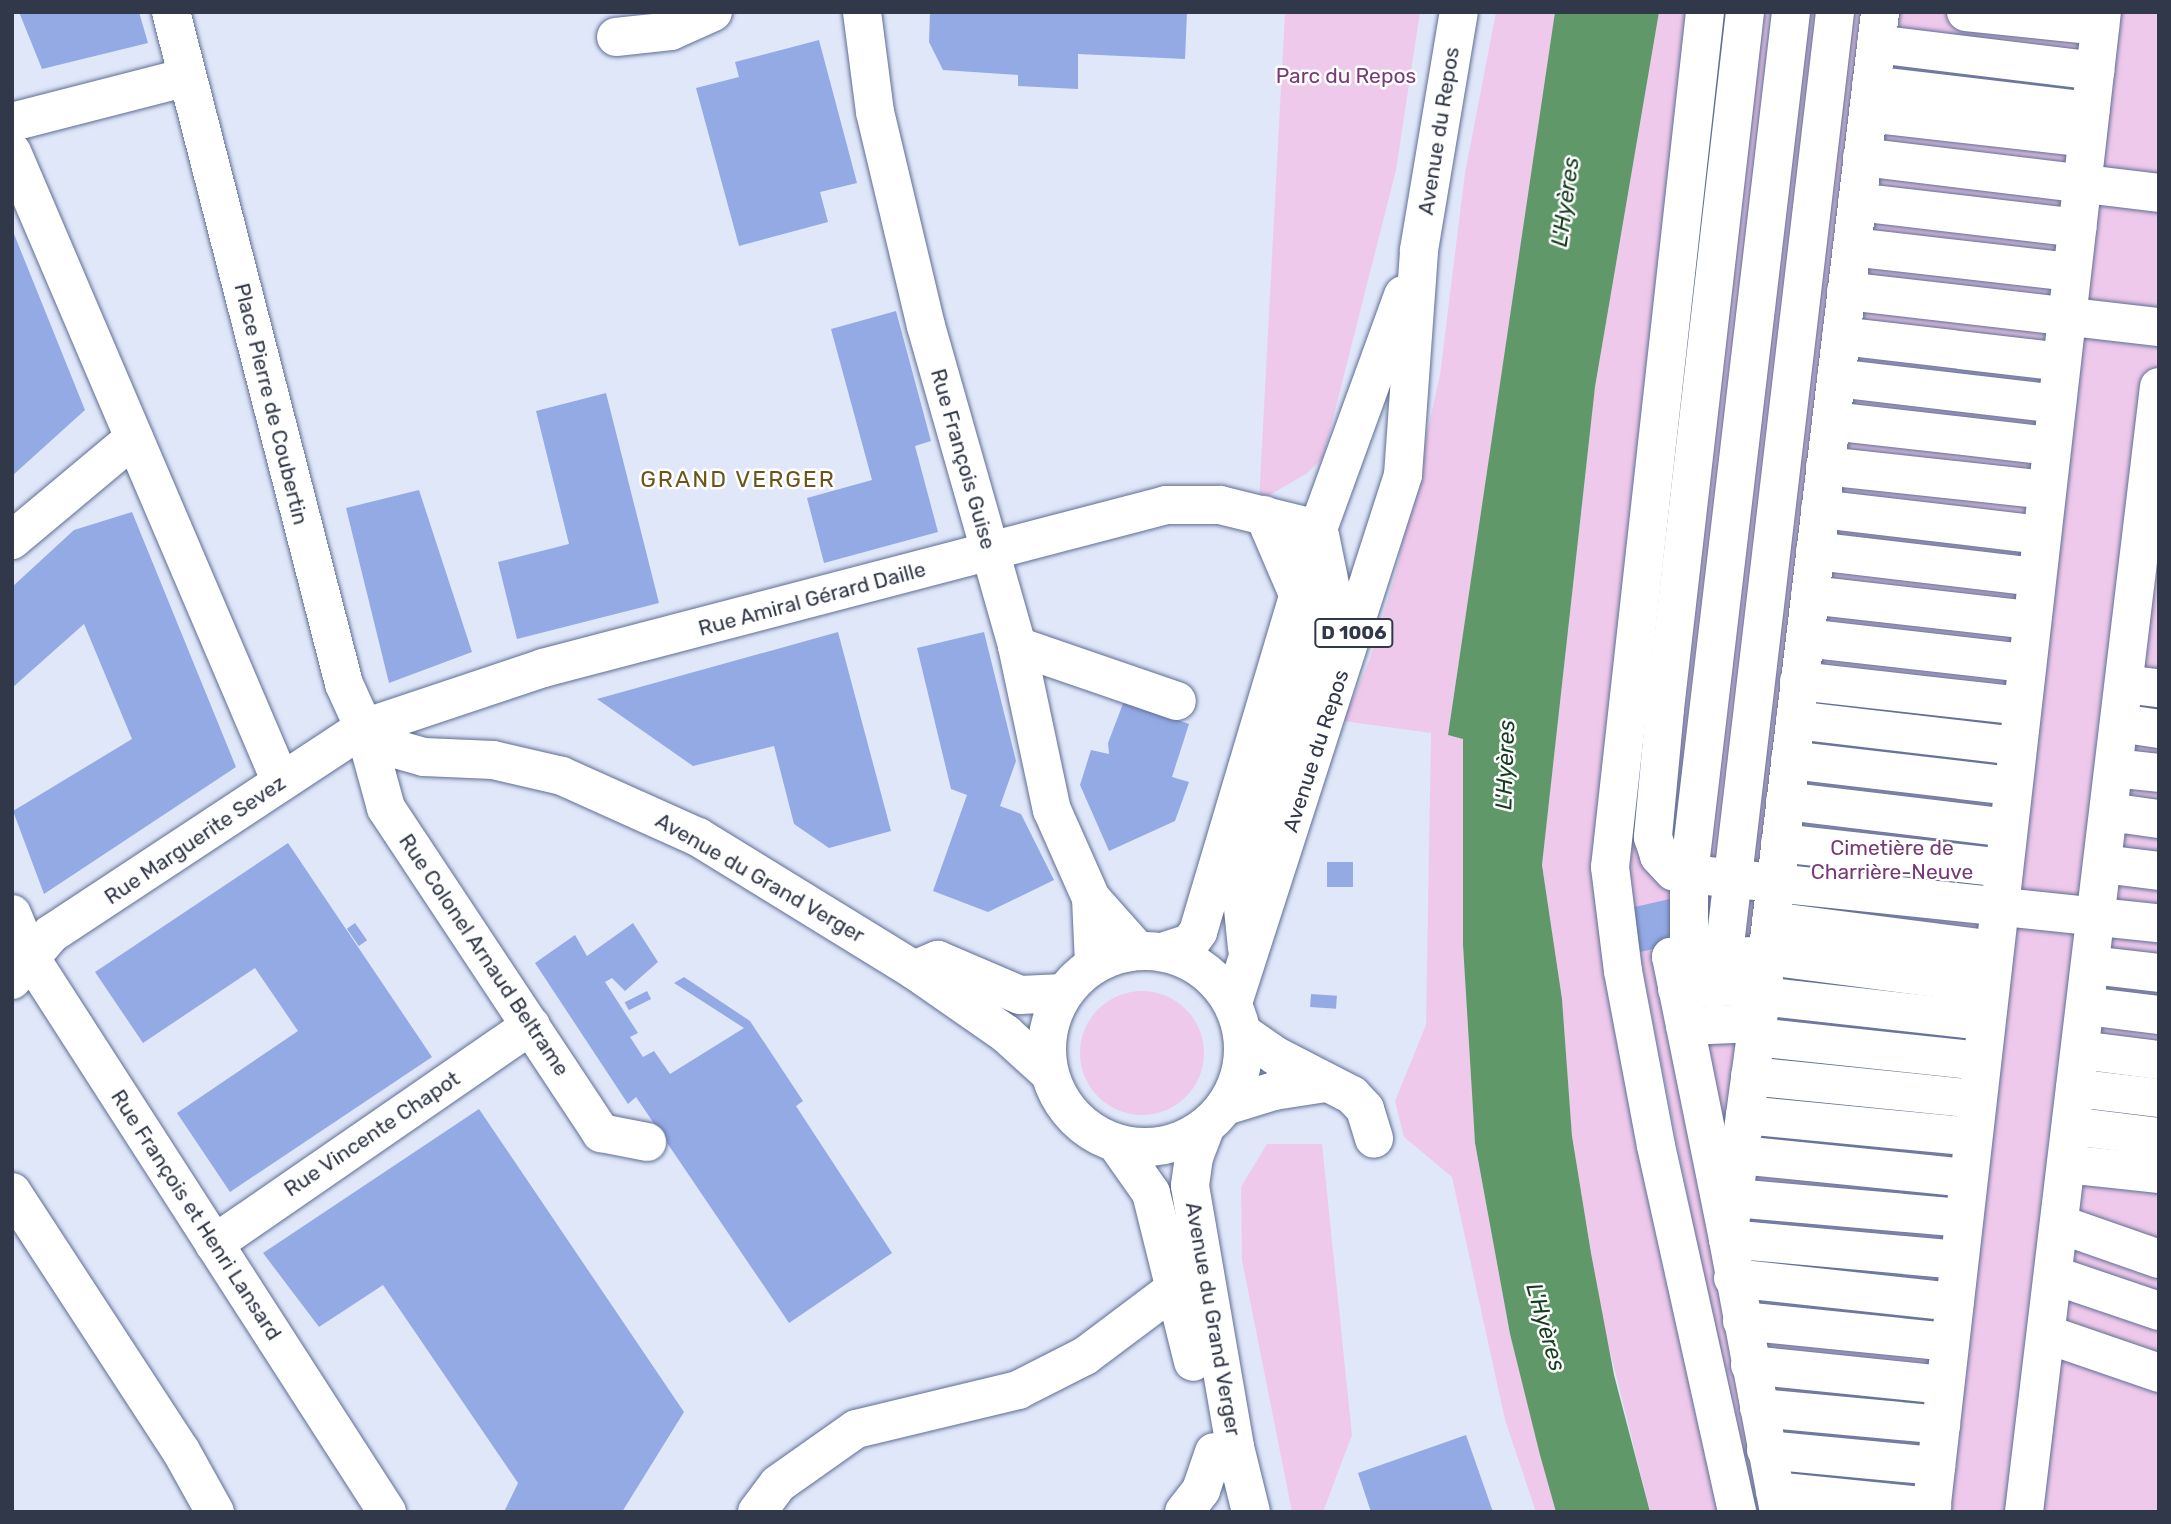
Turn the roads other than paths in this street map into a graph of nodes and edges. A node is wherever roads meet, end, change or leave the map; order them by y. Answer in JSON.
{"nodes":[{"id":1,"x":171,"y":12,"type":"edge"},
{"id":2,"x":713,"y":12,"type":"edge"},
{"id":3,"x":862,"y":12,"type":"edge"},
{"id":4,"x":1459,"y":12,"type":"edge"},
{"id":5,"x":1704,"y":12,"type":"edge"},
{"id":6,"x":1745,"y":12,"type":"edge"},
{"id":7,"x":1791,"y":12,"type":"edge"},
{"id":8,"x":1835,"y":12,"type":"edge"},
{"id":9,"x":1966,"y":12,"type":"edge"},
{"id":10,"x":2101,"y":19,"type":"edge"},
{"id":11,"x":1878,"y":28,"type":"edge"},
{"id":12,"x":616,"y":37,"type":"dead end"},
{"id":13,"x":2095,"y":71,"type":"junction"},
{"id":14,"x":187,"y":77,"type":"junction"},
{"id":15,"x":1869,"y":99,"type":"junction"},
{"id":16,"x":12,"y":122,"type":"edge"},
{"id":17,"x":2089,"y":124,"type":"junction"},
{"id":18,"x":12,"y":152,"type":"edge"},
{"id":19,"x":1862,"y":157,"type":"junction"},
{"id":20,"x":2082,"y":184,"type":"junction"},
{"id":21,"x":2159,"y":193,"type":"edge"},
{"id":22,"x":1723,"y":203,"type":"junction"},
{"id":23,"x":1769,"y":209,"type":"junction"},
{"id":24,"x":1811,"y":214,"type":"junction"},
{"id":25,"x":1855,"y":223,"type":"junction"},
{"id":26,"x":2077,"y":228,"type":"junction"},
{"id":27,"x":1419,"y":250,"type":"junction"},
{"id":28,"x":2072,"y":272,"type":"junction"},
{"id":29,"x":1846,"y":291,"type":"junction"},
{"id":30,"x":2066,"y":317,"type":"junction"},
{"id":31,"x":2159,"y":327,"type":"edge"},
{"id":32,"x":1841,"y":336,"type":"junction"},
{"id":33,"x":2061,"y":362,"type":"junction"},
{"id":34,"x":1836,"y":378,"type":"junction"},
{"id":35,"x":2056,"y":404,"type":"junction"},
{"id":36,"x":2158,"y":409,"type":"edge"},
{"id":37,"x":1830,"y":421,"type":"junction"},
{"id":38,"x":134,"y":438,"type":"junction"},
{"id":39,"x":2051,"y":446,"type":"junction"},
{"id":40,"x":2154,"y":464,"type":"edge"},
{"id":41,"x":1825,"y":466,"type":"junction"},
{"id":42,"x":1692,"y":468,"type":"junction"},
{"id":43,"x":1737,"y":473,"type":"junction"},
{"id":44,"x":1779,"y":477,"type":"junction"},
{"id":45,"x":2046,"y":490,"type":"junction"},
{"id":46,"x":2152,"y":508,"type":"edge"},
{"id":47,"x":1820,"y":509,"type":"junction"},
{"id":48,"x":1264,"y":515,"type":"junction"},
{"id":49,"x":1318,"y":529,"type":"junction"},
{"id":50,"x":2041,"y":535,"type":"junction"},
{"id":51,"x":12,"y":540,"type":"edge"},
{"id":52,"x":2149,"y":550,"type":"edge"},
{"id":53,"x":1815,"y":551,"type":"junction"},
{"id":54,"x":989,"y":553,"type":"junction"},
{"id":55,"x":2036,"y":577,"type":"junction"},
{"id":56,"x":1810,"y":594,"type":"junction"},
{"id":57,"x":2147,"y":595,"type":"edge"},
{"id":58,"x":1300,"y":600,"type":"junction"},
{"id":59,"x":2031,"y":620,"type":"junction"},
{"id":60,"x":1805,"y":638,"type":"junction"},
{"id":61,"x":2144,"y":638,"type":"edge"},
{"id":62,"x":1017,"y":646,"type":"junction"},
{"id":63,"x":2026,"y":663,"type":"junction"},
{"id":64,"x":1799,"y":681,"type":"junction"},
{"id":65,"x":2141,"y":686,"type":"edge"},
{"id":66,"x":1177,"y":701,"type":"dead end"},
{"id":67,"x":2022,"y":706,"type":"junction"},
{"id":68,"x":1665,"y":709,"type":"junction"},
{"id":69,"x":1708,"y":713,"type":"junction"},
{"id":70,"x":1750,"y":718,"type":"junction"},
{"id":71,"x":1795,"y":720,"type":"junction"},
{"id":72,"x":2119,"y":723,"type":"junction"},
{"id":73,"x":364,"y":728,"type":"junction"},
{"id":74,"x":2159,"y":729,"type":"edge"},
{"id":75,"x":2017,"y":746,"type":"junction"},
{"id":76,"x":1790,"y":760,"type":"junction"},
{"id":77,"x":2114,"y":768,"type":"junction"},
{"id":78,"x":2159,"y":774,"type":"edge"},
{"id":79,"x":281,"y":782,"type":"junction"},
{"id":80,"x":2012,"y":786,"type":"junction"},
{"id":81,"x":1785,"y":801,"type":"junction"},
{"id":82,"x":2109,"y":812,"type":"junction"},
{"id":83,"x":2159,"y":818,"type":"edge"},
{"id":84,"x":2007,"y":828,"type":"junction"},
{"id":85,"x":1780,"y":843,"type":"junction"},
{"id":86,"x":2103,"y":864,"type":"junction"},
{"id":87,"x":2003,"y":868,"type":"junction"},
{"id":88,"x":2159,"y":871,"type":"edge"},
{"id":89,"x":1689,"y":874,"type":"junction"},
{"id":90,"x":1732,"y":879,"type":"junction"},
{"id":91,"x":1775,"y":883,"type":"junction"},
{"id":92,"x":1091,"y":898,"type":"junction"},
{"id":93,"x":1998,"y":906,"type":"junction"},
{"id":94,"x":12,"y":914,"type":"edge"},
{"id":95,"x":2097,"y":915,"type":"junction"},
{"id":96,"x":2159,"y":923,"type":"edge"},
{"id":97,"x":1150,"y":951,"type":"junction"},
{"id":98,"x":1249,"y":961,"type":"junction"},
{"id":99,"x":1094,"y":965,"type":"junction"},
{"id":100,"x":2091,"y":965,"type":"junction"},
{"id":101,"x":21,"y":968,"type":"edge"},
{"id":102,"x":914,"y":970,"type":"junction"},
{"id":103,"x":2159,"y":973,"type":"edge"},
{"id":104,"x":1990,"y":985,"type":"junction"},
{"id":105,"x":1064,"y":993,"type":"junction"},
{"id":106,"x":2086,"y":1006,"type":"junction"},
{"id":107,"x":2159,"y":1015,"type":"edge"},
{"id":108,"x":1238,"y":1018,"type":"junction"},
{"id":109,"x":531,"y":1025,"type":"junction"},
{"id":110,"x":1694,"y":1035,"type":"junction"},
{"id":111,"x":1755,"y":1045,"type":"junction"},
{"id":112,"x":2080,"y":1051,"type":"junction"},
{"id":113,"x":2159,"y":1060,"type":"edge"},
{"id":114,"x":1981,"y":1061,"type":"junction"},
{"id":115,"x":1049,"y":1073,"type":"junction"},
{"id":116,"x":1325,"y":1083,"type":"junction"},
{"id":117,"x":2075,"y":1088,"type":"junction"},
{"id":118,"x":2159,"y":1098,"type":"edge"},
{"id":119,"x":1977,"y":1099,"type":"junction"},
{"id":120,"x":1216,"y":1116,"type":"junction"},
{"id":121,"x":2071,"y":1126,"type":"junction"},
{"id":122,"x":2159,"y":1136,"type":"edge"},
{"id":123,"x":1973,"y":1137,"type":"junction"},
{"id":124,"x":1374,"y":1139,"type":"dead end"},
{"id":125,"x":647,"y":1142,"type":"dead end"},
{"id":126,"x":1116,"y":1143,"type":"junction"},
{"id":127,"x":2066,"y":1164,"type":"junction"},
{"id":128,"x":2159,"y":1174,"type":"edge"},
{"id":129,"x":1968,"y":1178,"type":"junction"},
{"id":130,"x":12,"y":1192,"type":"edge"},
{"id":131,"x":1734,"y":1198,"type":"junction"},
{"id":132,"x":1964,"y":1218,"type":"junction"},
{"id":133,"x":1728,"y":1239,"type":"junction"},
{"id":134,"x":214,"y":1244,"type":"junction"},
{"id":135,"x":2056,"y":1250,"type":"junction"},
{"id":136,"x":2159,"y":1259,"type":"edge"},
{"id":137,"x":1959,"y":1260,"type":"junction"},
{"id":138,"x":1733,"y":1278,"type":"junction"},
{"id":139,"x":2159,"y":1286,"type":"edge"},
{"id":140,"x":1177,"y":1287,"type":"junction"},
{"id":141,"x":1955,"y":1302,"type":"junction"},
{"id":142,"x":2159,"y":1311,"type":"edge"},
{"id":143,"x":1742,"y":1321,"type":"junction"},
{"id":144,"x":2047,"y":1326,"type":"junction"},
{"id":145,"x":1950,"y":1342,"type":"junction"},
{"id":146,"x":2159,"y":1357,"type":"edge"},
{"id":147,"x":1750,"y":1365,"type":"junction"},
{"id":148,"x":2159,"y":1373,"type":"edge"},
{"id":149,"x":1945,"y":1385,"type":"junction"},
{"id":150,"x":1759,"y":1408,"type":"junction"},
{"id":151,"x":1941,"y":1425,"type":"junction"},
{"id":152,"x":1766,"y":1450,"type":"junction"},
{"id":153,"x":1214,"y":1452,"type":"junction"},
{"id":154,"x":1936,"y":1466,"type":"junction"},
{"id":155,"x":1777,"y":1501,"type":"edge"},
{"id":156,"x":1932,"y":1510,"type":"edge"},
{"id":157,"x":215,"y":1512,"type":"edge"},
{"id":158,"x":387,"y":1512,"type":"edge"},
{"id":159,"x":757,"y":1512,"type":"edge"},
{"id":160,"x":1184,"y":1512,"type":"edge"},
{"id":161,"x":1230,"y":1512,"type":"edge"},
{"id":162,"x":1251,"y":1512,"type":"edge"},
{"id":163,"x":1737,"y":1512,"type":"edge"},
{"id":164,"x":2024,"y":1512,"type":"edge"}],
"edges":[{"from":1,"to":14,"type":"street","name":"Place Pierre de Coubertin"},
{"from":2,"to":12,"type":"street"},
{"from":3,"to":54,"type":"street","name":"Rue François Guise"},
{"from":4,"to":27,"type":"street","name":"Avenue du Repos","number":"D 1006"},
{"from":5,"to":163,"type":"street"},
{"from":6,"to":22,"type":"street"},
{"from":7,"to":23,"type":"street"},
{"from":8,"to":24,"type":"street"},
{"from":9,"to":10,"type":"street"},
{"from":10,"to":13,"type":"street"},
{"from":11,"to":13,"type":"street"},
{"from":11,"to":15,"type":"street"},
{"from":13,"to":17,"type":"street"},
{"from":14,"to":16,"type":"street"},
{"from":14,"to":73,"type":"street","name":"Place Pierre de Coubertin"},
{"from":15,"to":17,"type":"street"},
{"from":15,"to":19,"type":"street"},
{"from":17,"to":20,"type":"street"},
{"from":18,"to":38,"type":"street"},
{"from":19,"to":20,"type":"street"},
{"from":19,"to":25,"type":"street"},
{"from":20,"to":21,"type":"street"},
{"from":20,"to":26,"type":"street"},
{"from":22,"to":23,"type":"street"},
{"from":22,"to":42,"type":"street"},
{"from":23,"to":24,"type":"street"},
{"from":23,"to":43,"type":"street"},
{"from":24,"to":25,"type":"street"},
{"from":24,"to":44,"type":"street"},
{"from":25,"to":26,"type":"street"},
{"from":25,"to":28,"type":"street"},
{"from":25,"to":29,"type":"street"},
{"from":26,"to":28,"type":"street"},
{"from":27,"to":49,"type":"street","name":"Avenue du Repos","number":"D 1006"},
{"from":27,"to":98,"type":"street","name":"Avenue du Repos","number":"D 1006"},
{"from":28,"to":30,"type":"street"},
{"from":29,"to":30,"type":"street"},
{"from":29,"to":32,"type":"street"},
{"from":30,"to":31,"type":"street"},
{"from":30,"to":33,"type":"street"},
{"from":32,"to":33,"type":"street"},
{"from":32,"to":34,"type":"street"},
{"from":33,"to":35,"type":"street"},
{"from":34,"to":35,"type":"street"},
{"from":34,"to":37,"type":"street"},
{"from":35,"to":39,"type":"street"},
{"from":36,"to":40,"type":"street"},
{"from":37,"to":39,"type":"street"},
{"from":37,"to":41,"type":"street"},
{"from":38,"to":51,"type":"street"},
{"from":38,"to":79,"type":"street"},
{"from":39,"to":45,"type":"street"},
{"from":40,"to":46,"type":"street"},
{"from":41,"to":45,"type":"street"},
{"from":41,"to":47,"type":"street"},
{"from":42,"to":43,"type":"street"},
{"from":42,"to":68,"type":"street"},
{"from":43,"to":44,"type":"street"},
{"from":43,"to":69,"type":"street"},
{"from":44,"to":70,"type":"street"},
{"from":45,"to":50,"type":"street"},
{"from":46,"to":52,"type":"street"},
{"from":47,"to":50,"type":"street"},
{"from":47,"to":53,"type":"street"},
{"from":48,"to":49,"type":"street","name":"Rue Amiral Gérard Daille"},
{"from":48,"to":54,"type":"street","name":"Rue Amiral Gérard Daille"},
{"from":48,"to":58,"type":"street"},
{"from":49,"to":58,"type":"street","name":"Avenue du Repos","number":"D 1006"},
{"from":49,"to":98,"type":"street","name":"Avenue du Repos","number":"D 1006"},
{"from":50,"to":55,"type":"street"},
{"from":52,"to":57,"type":"street"},
{"from":53,"to":55,"type":"street"},
{"from":53,"to":56,"type":"street"},
{"from":54,"to":62,"type":"street","name":"Rue François Guise"},
{"from":54,"to":73,"type":"street","name":"Rue Amiral Gérard Daille"},
{"from":55,"to":59,"type":"street"},
{"from":56,"to":59,"type":"street"},
{"from":56,"to":60,"type":"street"},
{"from":57,"to":61,"type":"street"},
{"from":58,"to":97,"type":"street","name":"Avenue du Repos","number":"D 1006"},
{"from":59,"to":63,"type":"street"},
{"from":60,"to":63,"type":"street"},
{"from":60,"to":64,"type":"street"},
{"from":61,"to":65,"type":"street"},
{"from":62,"to":66,"type":"street"},
{"from":62,"to":92,"type":"street","name":"Rue François Guise"},
{"from":63,"to":67,"type":"street"},
{"from":64,"to":67,"type":"street"},
{"from":64,"to":71,"type":"street"},
{"from":65,"to":72,"type":"street"},
{"from":67,"to":75,"type":"street"},
{"from":68,"to":69,"type":"street"},
{"from":68,"to":89,"type":"street"},
{"from":69,"to":70,"type":"street"},
{"from":69,"to":89,"type":"street"},
{"from":70,"to":90,"type":"street"},
{"from":71,"to":75,"type":"street"},
{"from":71,"to":76,"type":"street"},
{"from":72,"to":74,"type":"street"},
{"from":72,"to":77,"type":"street"},
{"from":73,"to":79,"type":"street","name":"Rue Marguerite Sevez"},
{"from":73,"to":102,"type":"street","name":"Avenue du Grand Verger"},
{"from":73,"to":109,"type":"street","name":"Rue Colonel Arnaud Beltrame"},
{"from":75,"to":80,"type":"street"},
{"from":76,"to":80,"type":"street"},
{"from":76,"to":81,"type":"street"},
{"from":77,"to":78,"type":"street"},
{"from":77,"to":82,"type":"street"},
{"from":79,"to":101,"type":"street","name":"Rue Marguerite Sevez"},
{"from":80,"to":84,"type":"street"},
{"from":81,"to":84,"type":"street"},
{"from":81,"to":85,"type":"street"},
{"from":82,"to":83,"type":"street"},
{"from":82,"to":86,"type":"street"},
{"from":84,"to":87,"type":"street"},
{"from":85,"to":87,"type":"street"},
{"from":85,"to":91,"type":"street"},
{"from":86,"to":88,"type":"street"},
{"from":86,"to":95,"type":"street"},
{"from":87,"to":93,"type":"street"},
{"from":89,"to":90,"type":"street"},
{"from":89,"to":110,"type":"street"},
{"from":90,"to":91,"type":"street"},
{"from":90,"to":110,"type":"street"},
{"from":91,"to":93,"type":"street"},
{"from":91,"to":111,"type":"street"},
{"from":92,"to":97,"type":"street","name":"Rue François Guise"},
{"from":92,"to":99,"type":"street","name":"Rue François Guise"},
{"from":93,"to":95,"type":"street"},
{"from":93,"to":104,"type":"street"},
{"from":94,"to":101,"type":"street","name":"Rue François et Henri Lansard"},
{"from":95,"to":96,"type":"street"},
{"from":95,"to":100,"type":"street"},
{"from":97,"to":99,"type":"street"},
{"from":97,"to":108,"type":"street"},
{"from":98,"to":108,"type":"street","name":"Avenue du Repos","number":"D 1006"},
{"from":99,"to":105,"type":"street"},
{"from":100,"to":103,"type":"street"},
{"from":100,"to":106,"type":"street"},
{"from":101,"to":134,"type":"street","name":"Rue François et Henri Lansard"},
{"from":102,"to":105,"type":"street"},
{"from":102,"to":115,"type":"street","name":"Avenue du Grand Verger"},
{"from":104,"to":111,"type":"street"},
{"from":104,"to":111,"type":"street"},
{"from":104,"to":114,"type":"street"},
{"from":105,"to":115,"type":"street"},
{"from":106,"to":107,"type":"street"},
{"from":106,"to":112,"type":"street"},
{"from":108,"to":116,"type":"street"},
{"from":108,"to":120,"type":"street"},
{"from":109,"to":125,"type":"street","name":"Rue Colonel Arnaud Beltrame"},
{"from":109,"to":134,"type":"street","name":"Rue Vincente Chapot"},
{"from":110,"to":111,"type":"street"},
{"from":110,"to":111,"type":"street"},
{"from":110,"to":111,"type":"street"},
{"from":110,"to":111,"type":"street"},
{"from":110,"to":133,"type":"street"},
{"from":111,"to":114,"type":"street"},
{"from":111,"to":119,"type":"street"},
{"from":111,"to":123,"type":"street"},
{"from":111,"to":129,"type":"street"},
{"from":111,"to":131,"type":"street"},
{"from":112,"to":113,"type":"street"},
{"from":112,"to":117,"type":"street"},
{"from":114,"to":119,"type":"street"},
{"from":115,"to":126,"type":"street"},
{"from":116,"to":120,"type":"street"},
{"from":116,"to":124,"type":"street"},
{"from":117,"to":118,"type":"street"},
{"from":117,"to":121,"type":"street"},
{"from":119,"to":123,"type":"street"},
{"from":120,"to":126,"type":"street"},
{"from":120,"to":162,"type":"street","name":"Avenue du Grand Verger"},
{"from":121,"to":122,"type":"street"},
{"from":121,"to":127,"type":"street"},
{"from":123,"to":129,"type":"street"},
{"from":126,"to":140,"type":"street","name":"Avenue du Grand Verger"},
{"from":127,"to":128,"type":"street"},
{"from":127,"to":135,"type":"street"},
{"from":129,"to":132,"type":"street"},
{"from":130,"to":157,"type":"street"},
{"from":131,"to":132,"type":"street"},
{"from":131,"to":133,"type":"street"},
{"from":132,"to":137,"type":"street"},
{"from":133,"to":137,"type":"street"},
{"from":133,"to":138,"type":"street"},
{"from":134,"to":158,"type":"street","name":"Rue François et Henri Lansard"},
{"from":135,"to":136,"type":"street"},
{"from":135,"to":139,"type":"street"},
{"from":135,"to":142,"type":"street"},
{"from":135,"to":144,"type":"street"},
{"from":137,"to":141,"type":"street"},
{"from":138,"to":141,"type":"street"},
{"from":138,"to":143,"type":"street"},
{"from":140,"to":153,"type":"street","name":"Avenue du Grand Verger"},
{"from":140,"to":159,"type":"street"},
{"from":141,"to":145,"type":"street"},
{"from":143,"to":145,"type":"street"},
{"from":143,"to":147,"type":"street"},
{"from":144,"to":146,"type":"street"},
{"from":144,"to":148,"type":"street"},
{"from":144,"to":164,"type":"street"},
{"from":145,"to":149,"type":"street"},
{"from":147,"to":149,"type":"street"},
{"from":147,"to":150,"type":"street"},
{"from":149,"to":151,"type":"street"},
{"from":150,"to":151,"type":"street"},
{"from":150,"to":152,"type":"street"},
{"from":151,"to":154,"type":"street"},
{"from":152,"to":154,"type":"street"},
{"from":152,"to":155,"type":"street"},
{"from":153,"to":160,"type":"street"},
{"from":153,"to":161,"type":"street","name":"Avenue du Grand Verger"},
{"from":154,"to":156,"type":"street"},
{"from":155,"to":156,"type":"street"}]}
